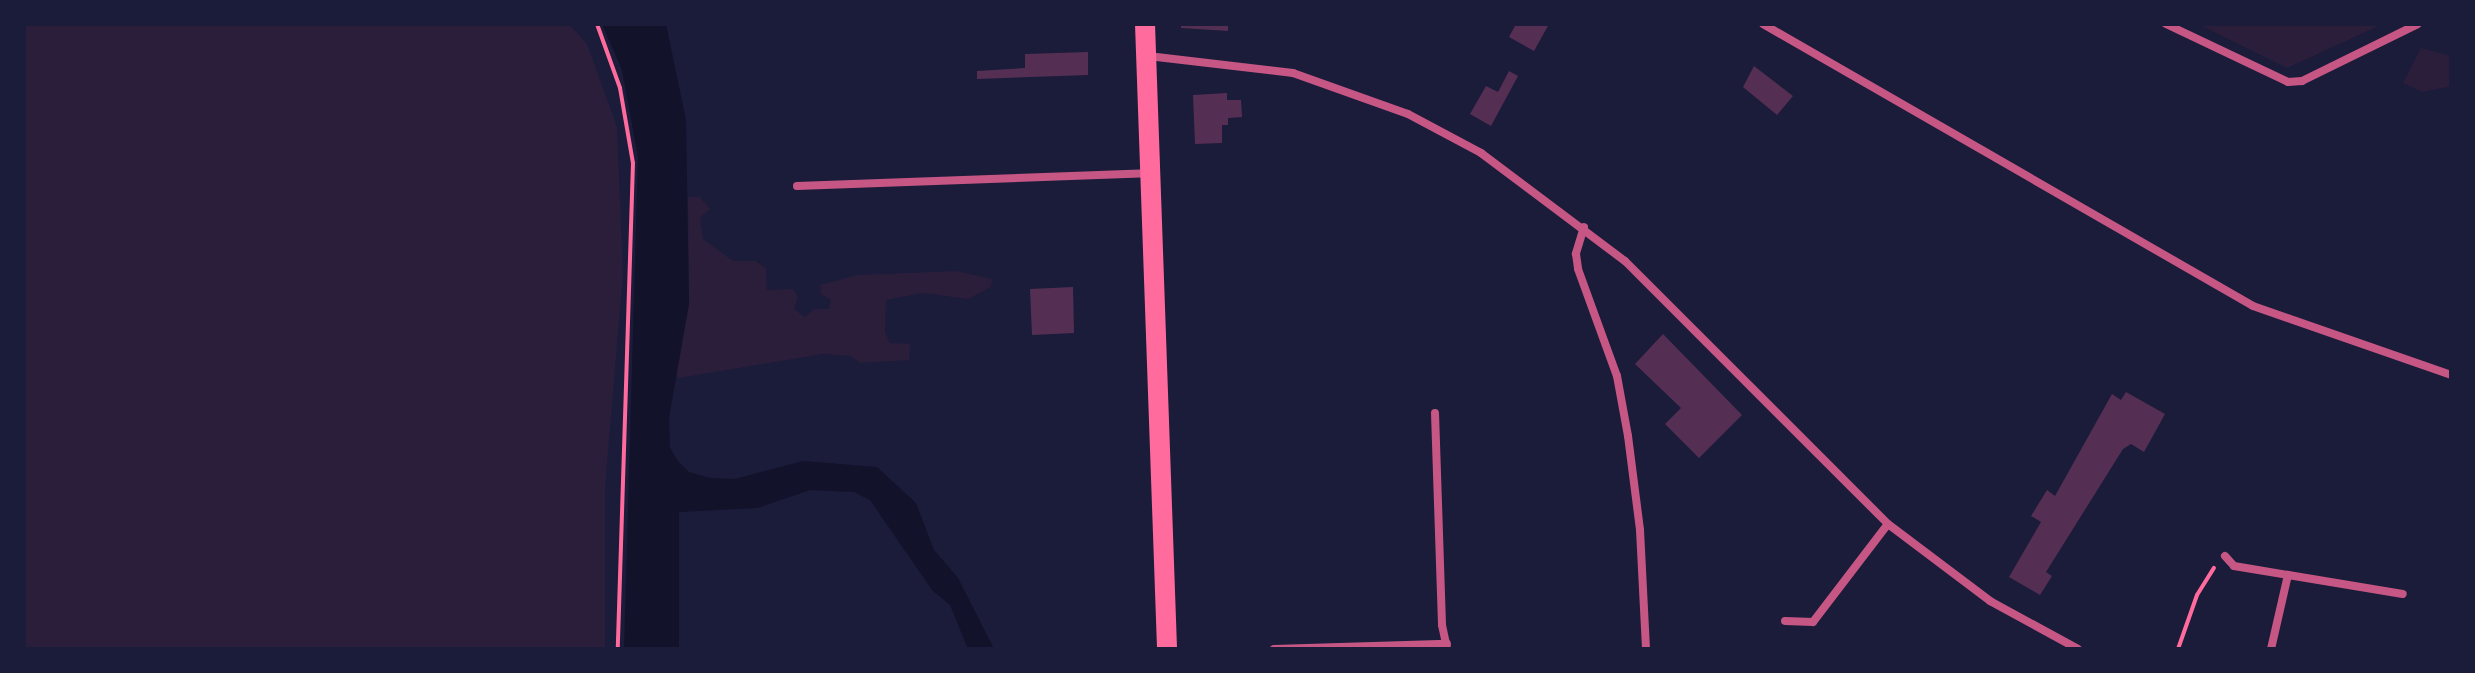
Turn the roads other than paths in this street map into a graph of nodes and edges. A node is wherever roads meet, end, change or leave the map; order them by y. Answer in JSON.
{"nodes":[{"id":1,"x":1145,"y":24,"type":"edge"},
{"id":2,"x":1763,"y":24,"type":"edge"},
{"id":3,"x":2166,"y":24,"type":"edge"},
{"id":4,"x":2418,"y":24,"type":"edge"},
{"id":5,"x":1145,"y":56,"type":"junction"},
{"id":6,"x":1147,"y":173,"type":"junction"},
{"id":7,"x":797,"y":186,"type":"dead end"},
{"id":8,"x":1584,"y":227,"type":"junction"},
{"id":9,"x":2451,"y":375,"type":"edge"},
{"id":10,"x":1435,"y":413,"type":"dead end"},
{"id":11,"x":1888,"y":524,"type":"junction"},
{"id":12,"x":2225,"y":556,"type":"road end"},
{"id":13,"x":2288,"y":575,"type":"junction"},
{"id":14,"x":2403,"y":594,"type":"dead end"},
{"id":15,"x":1785,"y":621,"type":"dead end"},
{"id":16,"x":1447,"y":647,"type":"edge"},
{"id":17,"x":1167,"y":649,"type":"edge"},
{"id":18,"x":1274,"y":649,"type":"edge"},
{"id":19,"x":1646,"y":649,"type":"edge"},
{"id":20,"x":2078,"y":649,"type":"edge"},
{"id":21,"x":2271,"y":649,"type":"edge"}],
"edges":[{"from":1,"to":5,"type":"main road"},
{"from":2,"to":9,"type":"street"},
{"from":3,"to":4,"type":"street"},
{"from":5,"to":6,"type":"main road"},
{"from":5,"to":8,"type":"street"},
{"from":6,"to":7,"type":"street"},
{"from":6,"to":17,"type":"main road"},
{"from":8,"to":11,"type":"street"},
{"from":8,"to":19,"type":"street"},
{"from":10,"to":16,"type":"street"},
{"from":11,"to":15,"type":"street"},
{"from":11,"to":20,"type":"street"},
{"from":12,"to":13,"type":"street"},
{"from":13,"to":14,"type":"street"},
{"from":13,"to":21,"type":"street"},
{"from":16,"to":18,"type":"street"}]}
